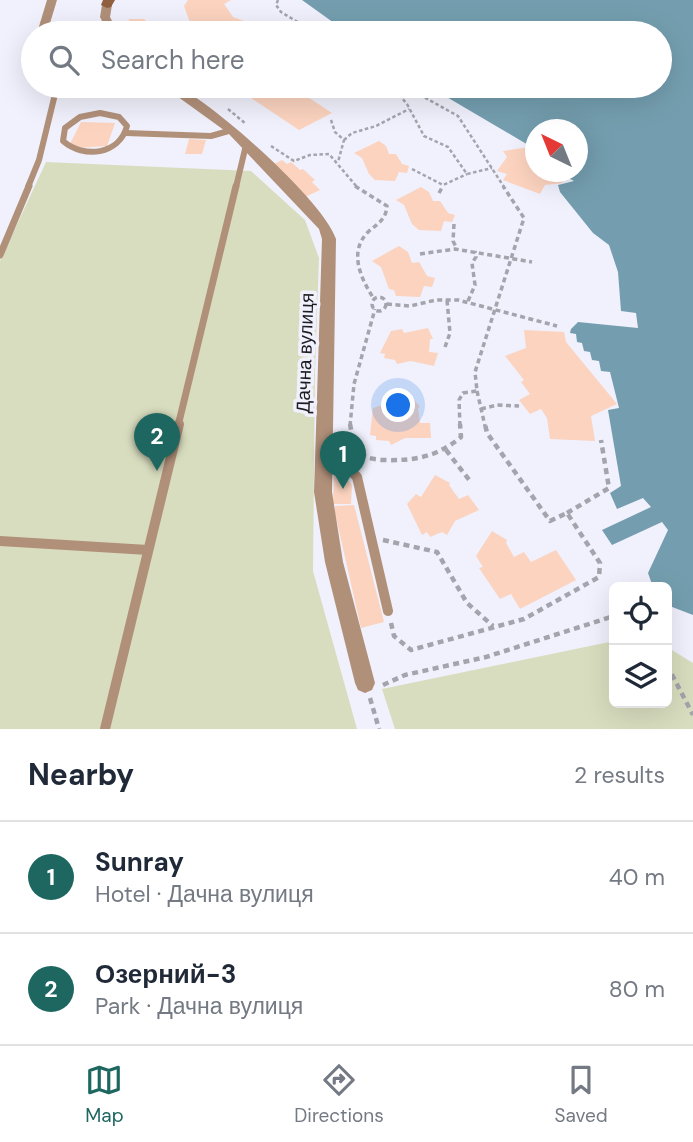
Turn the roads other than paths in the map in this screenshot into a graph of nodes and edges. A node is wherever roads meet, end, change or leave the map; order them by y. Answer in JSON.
{"nodes":[{"id":1,"x":52,"y":0,"type":"edge"},
{"id":2,"x":108,"y":2,"type":"edge"},
{"id":3,"x":105,"y":17,"type":"junction"},
{"id":4,"x":46,"y":21,"type":"edge"},
{"id":5,"x":99,"y":21,"type":"edge"},
{"id":6,"x":107,"y":21,"type":"edge"},
{"id":7,"x":54,"y":98,"type":"edge"},
{"id":8,"x":187,"y":98,"type":"edge"},
{"id":9,"x":232,"y":130,"type":"junction"},
{"id":10,"x":126,"y":133,"type":"junction"},
{"id":11,"x":247,"y":138,"type":"junction"},
{"id":12,"x":0,"y":255,"type":"edge"},
{"id":13,"x":323,"y":441,"type":"junction"},
{"id":14,"x":0,"y":541,"type":"edge"},
{"id":15,"x":148,"y":550,"type":"junction"},
{"id":16,"x":388,"y":611,"type":"road end"},
{"id":17,"x":367,"y":687,"type":"road end"},
{"id":18,"x":105,"y":729,"type":"edge"}],
"edges":[{"from":1,"to":4,"type":"street"},
{"from":2,"to":3,"type":"street"},
{"from":3,"to":5,"type":"street"},
{"from":3,"to":6,"type":"street"},
{"from":7,"to":12,"type":"lane"},
{"from":8,"to":9,"type":"street","name":"Дачна вулиця"},
{"from":9,"to":10,"type":"lane"},
{"from":9,"to":11,"type":"street","name":"Дачна вулиця"},
{"from":10,"to":10,"type":"lane"},
{"from":11,"to":13,"type":"street","name":"Дачна вулиця"},
{"from":11,"to":15,"type":"lane"},
{"from":13,"to":16,"type":"lane"},
{"from":13,"to":17,"type":"street","name":"Дачна вулиця"},
{"from":14,"to":15,"type":"lane"},
{"from":15,"to":18,"type":"lane"}]}
